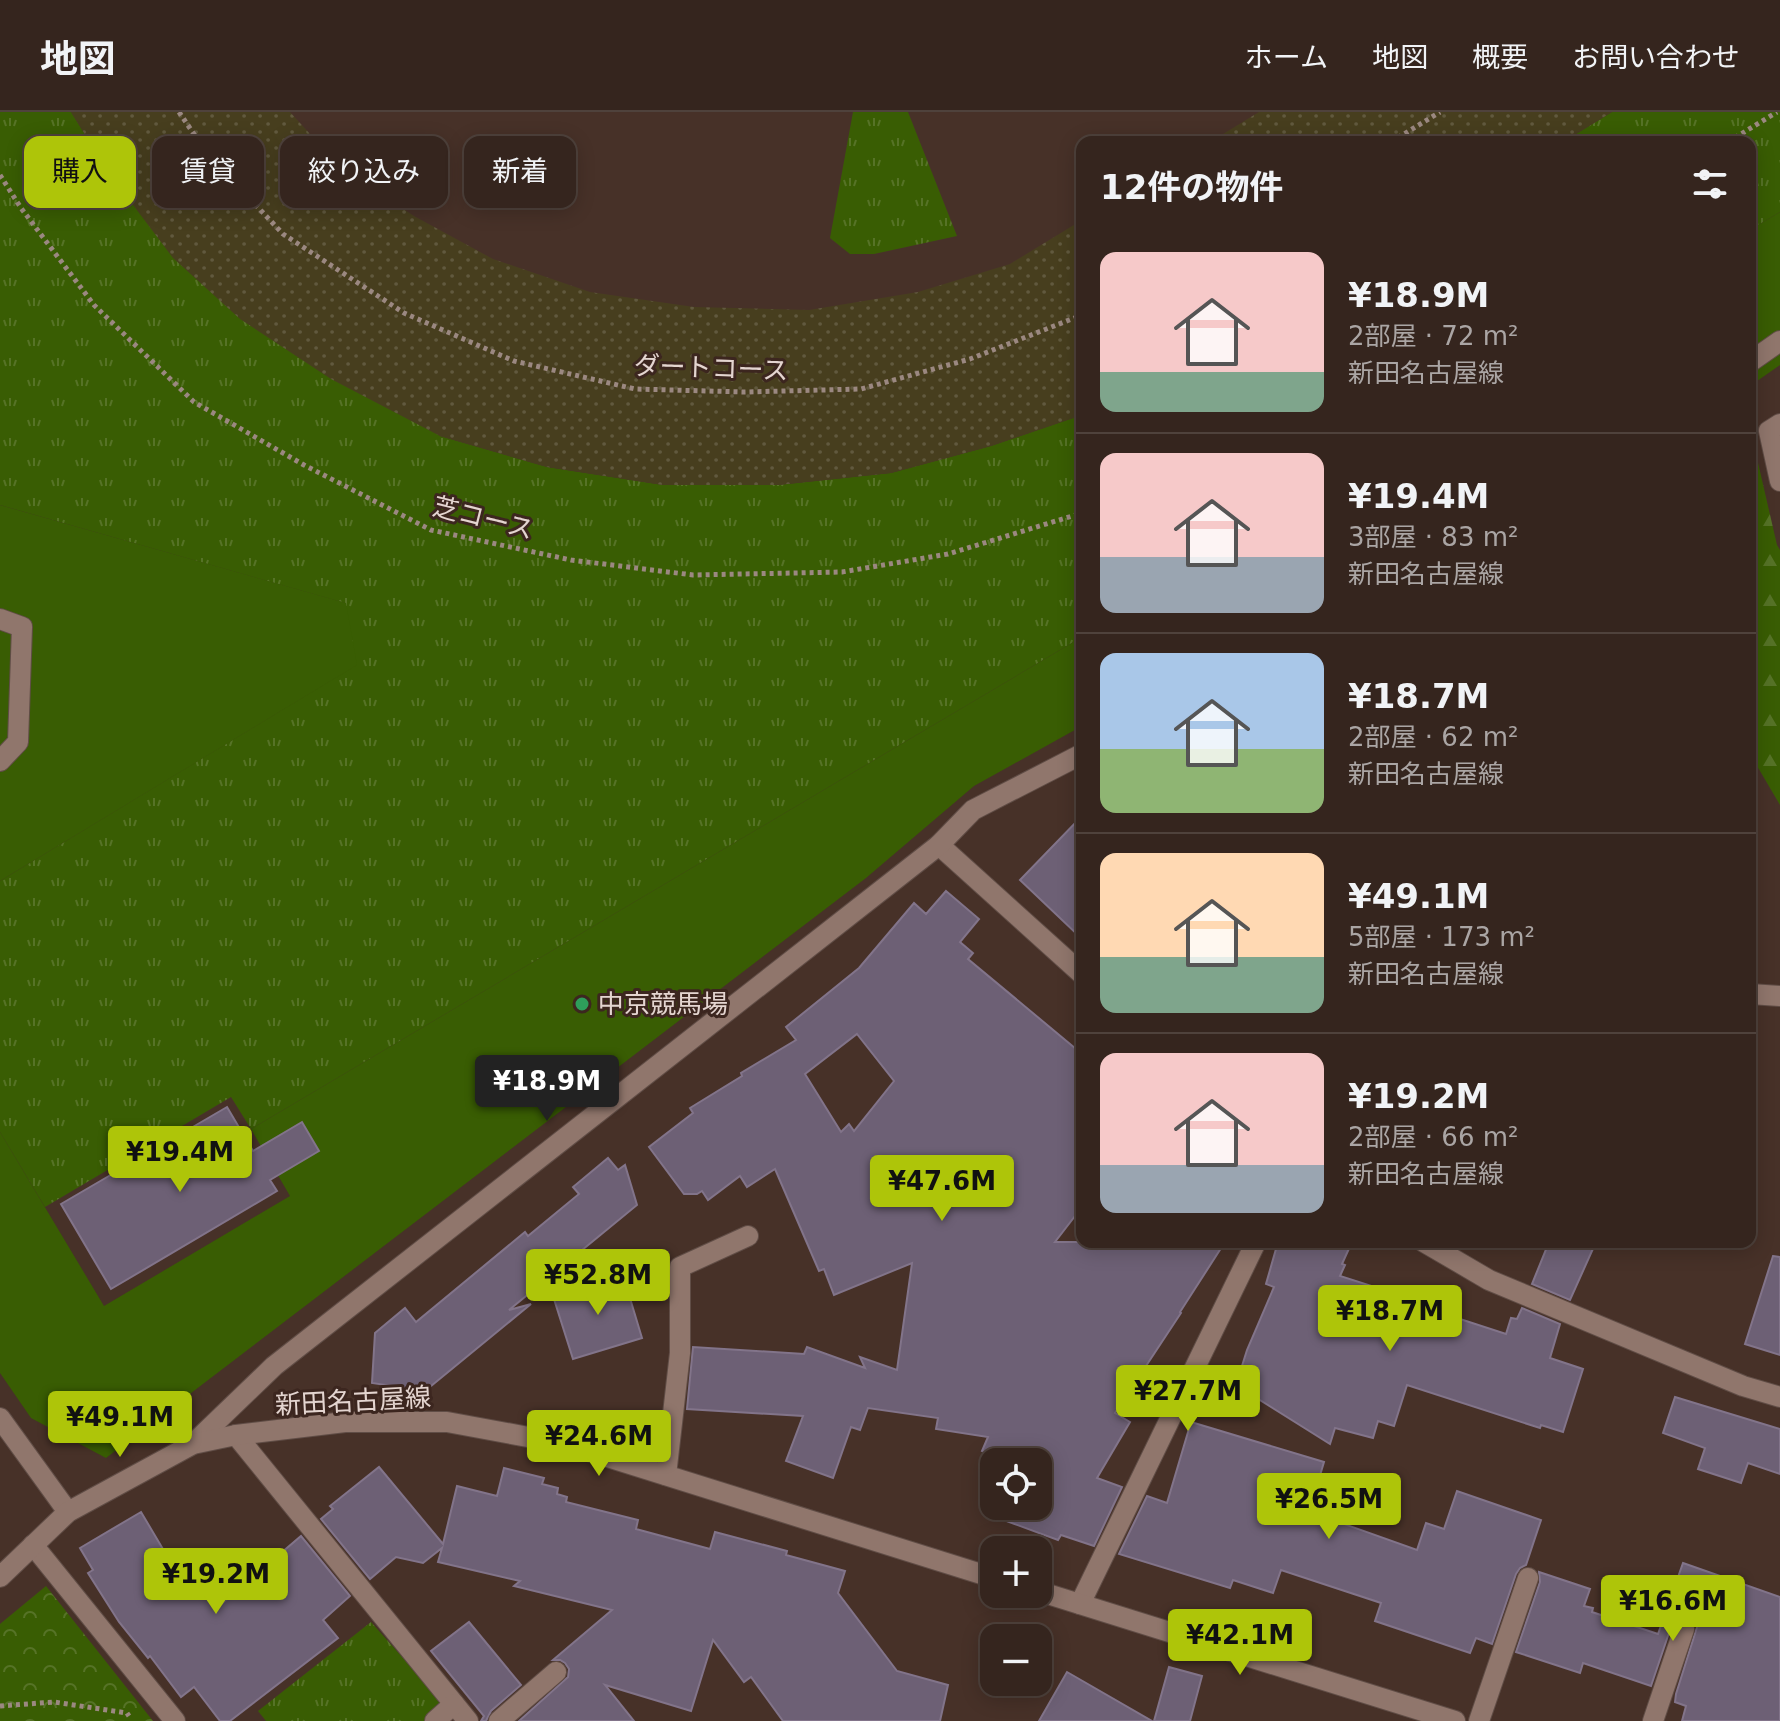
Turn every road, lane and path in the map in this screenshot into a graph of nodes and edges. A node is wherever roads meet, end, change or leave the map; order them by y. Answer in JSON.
{"nodes":[{"id":1,"x":179,"y":112,"type":"edge"},
{"id":2,"x":1440,"y":112,"type":"edge"},
{"id":3,"x":1777,"y":112,"type":"edge"},
{"id":4,"x":1401,"y":136,"type":"edge"},
{"id":5,"x":1738,"y":136,"type":"edge"},
{"id":6,"x":0,"y":175,"type":"edge"},
{"id":7,"x":1076,"y":317,"type":"edge"},
{"id":8,"x":1780,"y":341,"type":"edge"},
{"id":9,"x":1756,"y":358,"type":"edge"},
{"id":10,"x":1780,"y":424,"type":"edge"},
{"id":11,"x":1780,"y":481,"type":"edge"},
{"id":12,"x":1076,"y":515,"type":"edge"},
{"id":13,"x":0,"y":619,"type":"edge"},
{"id":14,"x":1076,"y":757,"type":"edge"},
{"id":15,"x":0,"y":761,"type":"edge"},
{"id":16,"x":939,"y":845,"type":"junction"},
{"id":17,"x":1076,"y":969,"type":"edge"},
{"id":18,"x":1756,"y":994,"type":"edge"},
{"id":19,"x":1780,"y":996,"type":"edge"},
{"id":20,"x":748,"y":1236,"type":"dead end"},
{"id":21,"x":1253,"y":1248,"type":"edge"},
{"id":22,"x":1434,"y":1248,"type":"edge"},
{"id":23,"x":1780,"y":1397,"type":"edge"},
{"id":24,"x":0,"y":1418,"type":"edge"},
{"id":25,"x":236,"y":1435,"type":"junction"},
{"id":26,"x":193,"y":1444,"type":"junction"},
{"id":27,"x":666,"y":1475,"type":"junction"},
{"id":28,"x":68,"y":1512,"type":"junction"},
{"id":29,"x":33,"y":1545,"type":"junction"},
{"id":30,"x":980,"y":1574,"type":"edge"},
{"id":31,"x":0,"y":1577,"type":"edge"},
{"id":32,"x":1528,"y":1578,"type":"dead end"},
{"id":33,"x":1052,"y":1595,"type":"edge"},
{"id":34,"x":1080,"y":1604,"type":"junction"},
{"id":35,"x":1684,"y":1629,"type":"dead end"},
{"id":36,"x":556,"y":1672,"type":"dead end"},
{"id":37,"x":454,"y":1704,"type":"junction"},
{"id":38,"x":0,"y":1706,"type":"edge"},
{"id":39,"x":1407,"y":1714,"type":"edge"},
{"id":40,"x":132,"y":1721,"type":"edge"},
{"id":41,"x":175,"y":1721,"type":"edge"},
{"id":42,"x":435,"y":1721,"type":"edge"},
{"id":43,"x":468,"y":1721,"type":"edge"},
{"id":44,"x":499,"y":1721,"type":"edge"},
{"id":45,"x":1455,"y":1721,"type":"edge"},
{"id":46,"x":1479,"y":1721,"type":"edge"},
{"id":47,"x":1653,"y":1721,"type":"edge"}],
"edges":[{"from":1,"to":7,"type":"path","name":"ダートコース"},
{"from":2,"to":4,"type":"path"},
{"from":3,"to":5,"type":"path"},
{"from":6,"to":12,"type":"path","name":"芝コース"},
{"from":8,"to":9,"type":"street"},
{"from":10,"to":11,"type":"street"},
{"from":13,"to":15,"type":"street"},
{"from":14,"to":16,"type":"street"},
{"from":16,"to":17,"type":"street"},
{"from":16,"to":26,"type":"street"},
{"from":18,"to":19,"type":"street"},
{"from":20,"to":27,"type":"street"},
{"from":21,"to":34,"type":"street"},
{"from":22,"to":23,"type":"street"},
{"from":24,"to":28,"type":"street"},
{"from":25,"to":26,"type":"street","name":"新田名古屋線"},
{"from":25,"to":27,"type":"street","name":"新田名古屋線"},
{"from":25,"to":37,"type":"street"},
{"from":26,"to":28,"type":"street","name":"新田名古屋線"},
{"from":27,"to":30,"type":"street","name":"新田名古屋線"},
{"from":28,"to":29,"type":"street","name":"新田名古屋線"},
{"from":29,"to":31,"type":"street","name":"新田名古屋線"},
{"from":29,"to":41,"type":"street"},
{"from":32,"to":46,"type":"street"},
{"from":33,"to":34,"type":"street"},
{"from":34,"to":39,"type":"street"},
{"from":35,"to":47,"type":"street"},
{"from":36,"to":44,"type":"street"},
{"from":37,"to":42,"type":"street"},
{"from":37,"to":43,"type":"street"},
{"from":38,"to":40,"type":"path"},
{"from":39,"to":45,"type":"street"}]}
